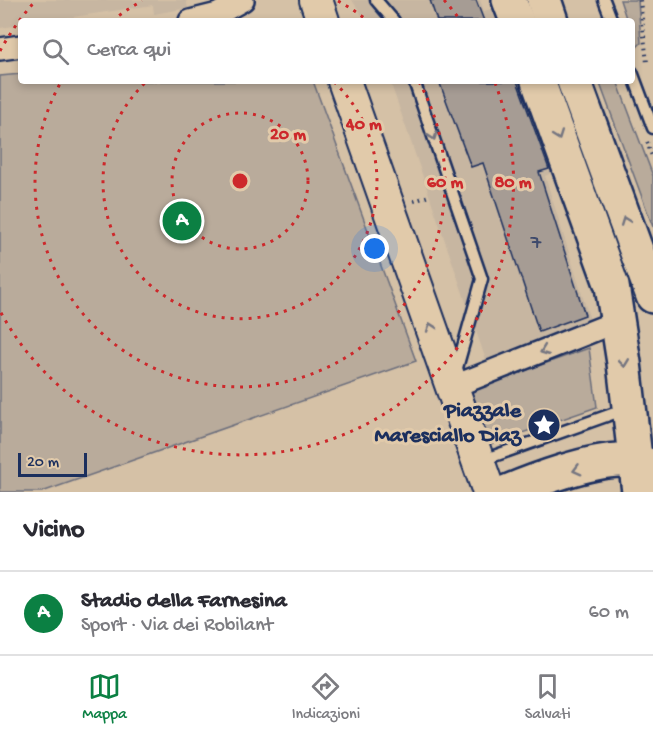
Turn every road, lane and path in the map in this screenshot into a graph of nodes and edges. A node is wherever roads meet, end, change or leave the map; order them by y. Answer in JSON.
{"nodes":[{"id":1,"x":243,"y":0,"type":"edge"},
{"id":2,"x":316,"y":0,"type":"edge"},
{"id":3,"x":376,"y":0,"type":"edge"},
{"id":4,"x":509,"y":0,"type":"edge"},
{"id":5,"x":544,"y":0,"type":"edge"},
{"id":6,"x":604,"y":0,"type":"edge"},
{"id":7,"x":640,"y":0,"type":"edge"},
{"id":8,"x":202,"y":18,"type":"edge"},
{"id":9,"x":322,"y":18,"type":"edge"},
{"id":10,"x":391,"y":18,"type":"edge"},
{"id":11,"x":516,"y":18,"type":"edge"},
{"id":12,"x":550,"y":18,"type":"edge"},
{"id":13,"x":611,"y":18,"type":"edge"},
{"id":14,"x":18,"y":46,"type":"edge"},
{"id":15,"x":0,"y":49,"type":"edge"},
{"id":16,"x":635,"y":74,"type":"edge"},
{"id":17,"x":635,"y":80,"type":"edge"},
{"id":18,"x":345,"y":84,"type":"edge"},
{"id":19,"x":415,"y":84,"type":"edge"},
{"id":20,"x":539,"y":84,"type":"edge"},
{"id":21,"x":575,"y":84,"type":"edge"},
{"id":22,"x":653,"y":128,"type":"edge"},
{"id":23,"x":653,"y":296,"type":"edge"},
{"id":24,"x":618,"y":321,"type":"junction"},
{"id":25,"x":452,"y":387,"type":"junction"},
{"id":26,"x":630,"y":408,"type":"junction"},
{"id":27,"x":478,"y":462,"type":"junction"},
{"id":28,"x":642,"y":473,"type":"edge"},
{"id":29,"x":489,"y":492,"type":"edge"},
{"id":30,"x":507,"y":492,"type":"edge"}],
"edges":[{"from":1,"to":8,"type":"street"},
{"from":2,"to":9,"type":"street"},
{"from":3,"to":10,"type":"lane"},
{"from":4,"to":11,"type":"main road"},
{"from":5,"to":12,"type":"main road"},
{"from":6,"to":13,"type":"lane"},
{"from":7,"to":16,"type":"path"},
{"from":14,"to":15,"type":"street"},
{"from":17,"to":22,"type":"lane"},
{"from":25,"to":18,"type":"street","one_way":true},
{"from":19,"to":25,"type":"lane","one_way":true},
{"from":20,"to":24,"type":"main road","one_way":true},
{"from":23,"to":21,"type":"main road","one_way":true},
{"from":24,"to":25,"type":"street","one_way":true},
{"from":24,"to":26,"type":"main road","one_way":true},
{"from":25,"to":27,"type":"street"},
{"from":26,"to":27,"type":"lane"},
{"from":26,"to":28,"type":"main road"},
{"from":27,"to":29,"type":"street"},
{"from":28,"to":30,"type":"main road","one_way":true}]}
